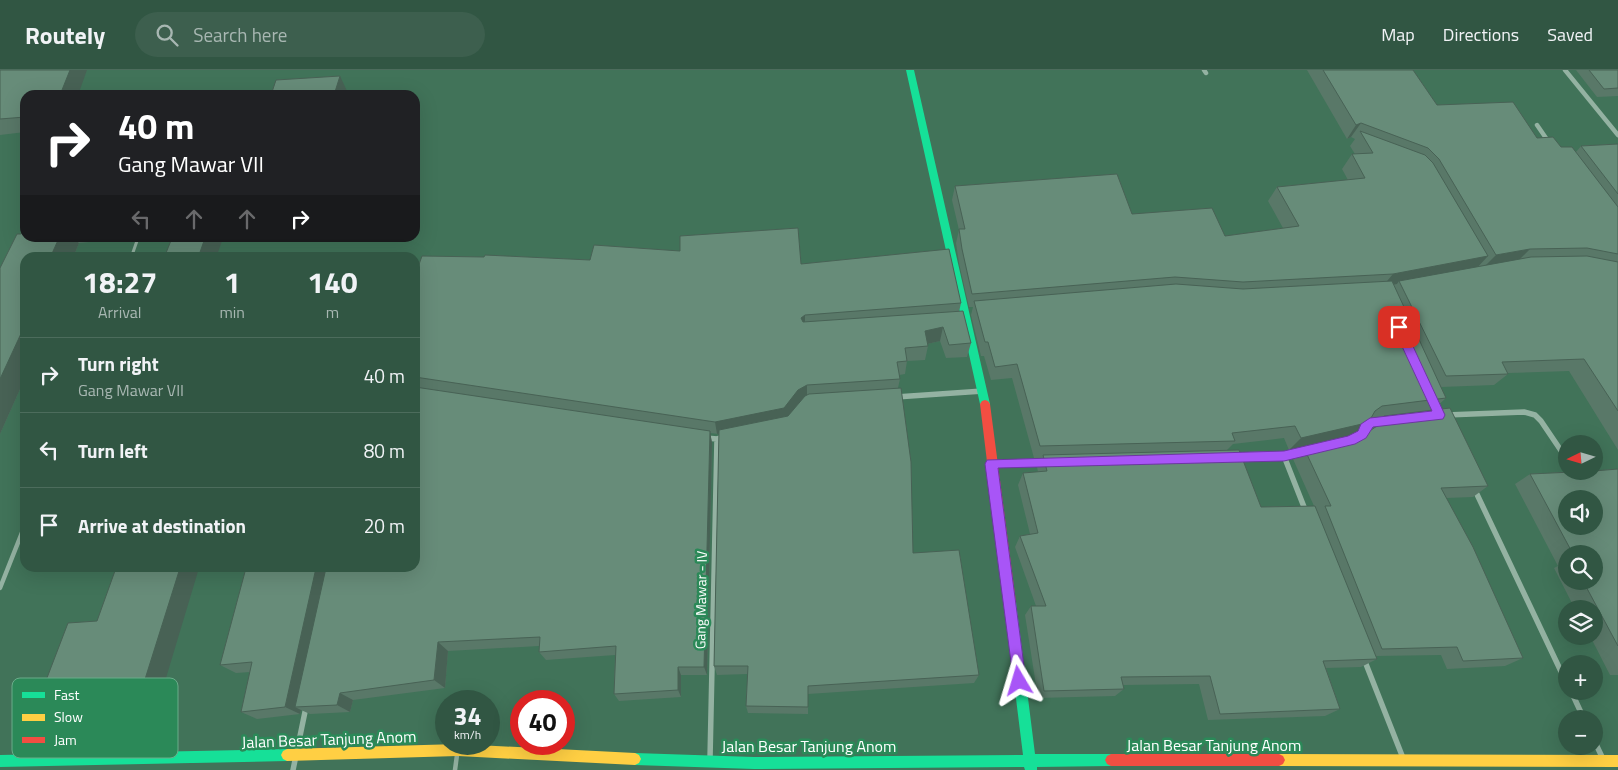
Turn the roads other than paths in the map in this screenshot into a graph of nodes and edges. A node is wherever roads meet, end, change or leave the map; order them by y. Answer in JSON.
{"nodes":[{"id":1,"x":910,"y":70,"type":"edge"},
{"id":2,"x":1565,"y":70,"type":"edge"},
{"id":3,"x":1537,"y":125,"type":"dead end"},
{"id":4,"x":1618,"y":135,"type":"edge"},
{"id":5,"x":1554,"y":149,"type":"edge"},
{"id":6,"x":983,"y":391,"type":"junction"},
{"id":7,"x":886,"y":398,"type":"edge"},
{"id":8,"x":1388,"y":421,"type":"edge"},
{"id":9,"x":1443,"y":424,"type":"edge"},
{"id":10,"x":698,"y":436,"type":"edge"},
{"id":11,"x":727,"y":436,"type":"edge"},
{"id":12,"x":717,"y":439,"type":"junction"},
{"id":13,"x":1351,"y":441,"type":"edge"},
{"id":14,"x":1558,"y":446,"type":"edge"},
{"id":15,"x":1312,"y":449,"type":"edge"},
{"id":16,"x":1284,"y":456,"type":"junction"},
{"id":17,"x":1235,"y":457,"type":"edge"},
{"id":18,"x":1050,"y":462,"type":"edge"},
{"id":19,"x":991,"y":464,"type":"junction"},
{"id":20,"x":1469,"y":478,"type":"edge"},
{"id":21,"x":1309,"y":520,"type":"edge"},
{"id":22,"x":20,"y":538,"type":"edge"},
{"id":23,"x":0,"y":588,"type":"edge"},
{"id":24,"x":1360,"y":650,"type":"edge"},
{"id":25,"x":1558,"y":665,"type":"edge"},
{"id":26,"x":308,"y":699,"type":"edge"},
{"id":27,"x":435,"y":751,"type":"edge"},
{"id":28,"x":500,"y":752,"type":"edge"},
{"id":29,"x":295,"y":755,"type":"junction"},
{"id":30,"x":457,"y":755,"type":"edge"},
{"id":31,"x":1601,"y":755,"type":"edge"},
{"id":32,"x":178,"y":757,"type":"edge"},
{"id":33,"x":148,"y":758,"type":"edge"},
{"id":34,"x":0,"y":761,"type":"edge"},
{"id":35,"x":710,"y":761,"type":"junction"},
{"id":36,"x":1404,"y":761,"type":"junction"},
{"id":37,"x":1604,"y":761,"type":"junction"},
{"id":38,"x":1618,"y":761,"type":"edge"},
{"id":39,"x":1030,"y":765,"type":"edge"},
{"id":40,"x":293,"y":770,"type":"edge"},
{"id":41,"x":455,"y":770,"type":"edge"}],
"edges":[{"from":1,"to":6,"type":"main road"},
{"from":2,"to":4,"type":"street"},
{"from":3,"to":5,"type":"street"},
{"from":6,"to":7,"type":"street"},
{"from":6,"to":19,"type":"main road"},
{"from":8,"to":13,"type":"street"},
{"from":9,"to":14,"type":"street"},
{"from":10,"to":12,"type":"street"},
{"from":11,"to":12,"type":"street"},
{"from":12,"to":35,"type":"street","name":"Gang Mawar - IV"},
{"from":15,"to":16,"type":"street"},
{"from":16,"to":17,"type":"street"},
{"from":16,"to":21,"type":"street"},
{"from":18,"to":19,"type":"street"},
{"from":19,"to":39,"type":"main road"},
{"from":20,"to":25,"type":"street"},
{"from":22,"to":23,"type":"lane"},
{"from":24,"to":36,"type":"street"},
{"from":26,"to":29,"type":"street"},
{"from":27,"to":29,"type":"main road","name":"Jalan Besar Tanjung Anom"},
{"from":28,"to":35,"type":"main road","name":"Jalan Besar Tanjung Anom"},
{"from":29,"to":32,"type":"main road","name":"Jalan Besar Tanjung Anom"},
{"from":29,"to":40,"type":"street"},
{"from":30,"to":41,"type":"lane"},
{"from":31,"to":37,"type":"street"},
{"from":33,"to":34,"type":"main road","name":"Jalan Besar Tanjung Anom"},
{"from":35,"to":39,"type":"main road","name":"Jalan Besar Tanjung Anom"},
{"from":36,"to":37,"type":"main road","name":"Jalan Besar Tanjung Anom"},
{"from":36,"to":39,"type":"main road","name":"Jalan Besar Tanjung Anom"},
{"from":37,"to":38,"type":"main road","name":"Jalan Besar Tanjung Anom"}]}
